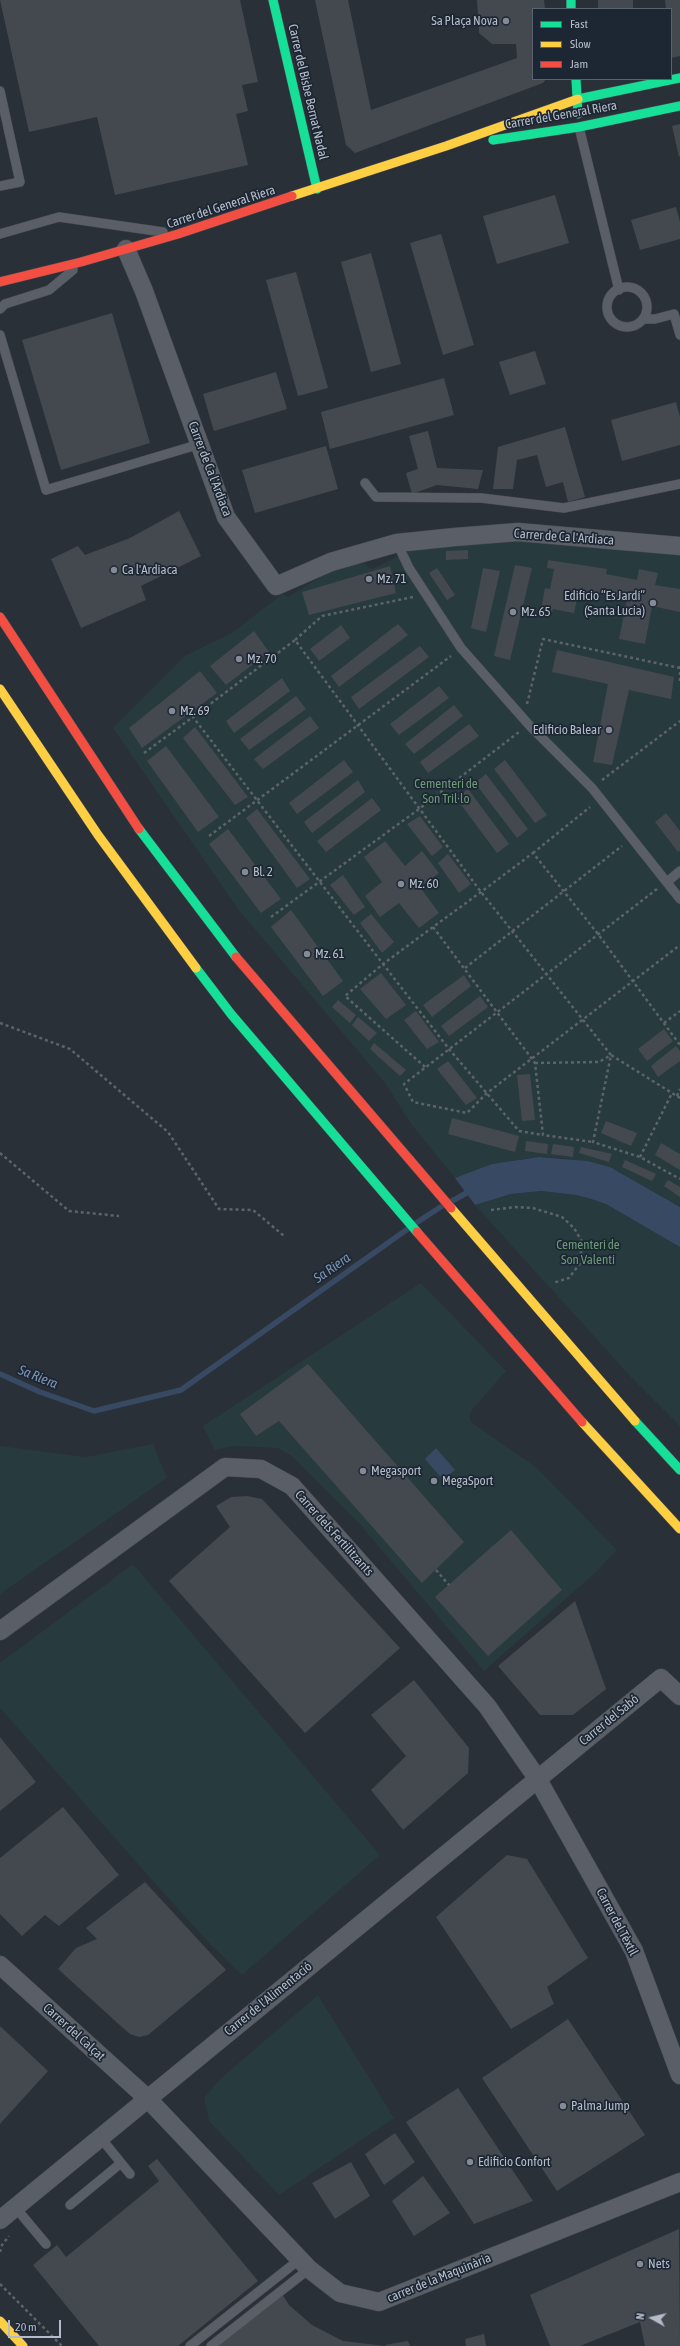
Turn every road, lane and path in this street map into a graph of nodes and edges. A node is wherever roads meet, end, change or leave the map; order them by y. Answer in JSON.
{"nodes":[{"id":1,"x":273,"y":0,"type":"edge"},
{"id":2,"x":576,"y":80,"type":"edge"},
{"id":3,"x":670,"y":80,"type":"edge"},
{"id":4,"x":0,"y":91,"type":"edge"},
{"id":5,"x":577,"y":99,"type":"junction"},
{"id":6,"x":680,"y":106,"type":"edge"},
{"id":7,"x":579,"y":127,"type":"junction"},
{"id":8,"x":446,"y":146,"type":"junction"},
{"id":9,"x":0,"y":186,"type":"edge"},
{"id":10,"x":317,"y":190,"type":"junction"},
{"id":11,"x":0,"y":234,"type":"edge"},
{"id":12,"x":178,"y":234,"type":"junction"},
{"id":13,"x":126,"y":249,"type":"junction"},
{"id":14,"x":81,"y":262,"type":"junction"},
{"id":15,"x":0,"y":282,"type":"edge"},
{"id":16,"x":619,"y":290,"type":"junction"},
{"id":17,"x":0,"y":309,"type":"edge"},
{"id":18,"x":644,"y":319,"type":"junction"},
{"id":19,"x":680,"y":334,"type":"edge"},
{"id":20,"x":0,"y":335,"type":"edge"},
{"id":21,"x":200,"y":444,"type":"junction"},
{"id":22,"x":364,"y":483,"type":"dead end"},
{"id":23,"x":680,"y":484,"type":"edge"},
{"id":24,"x":397,"y":543,"type":"junction"},
{"id":25,"x":680,"y":546,"type":"edge"},
{"id":26,"x":426,"y":594,"type":"junction"},
{"id":27,"x":0,"y":618,"type":"edge"},
{"id":28,"x":294,"y":640,"type":"junction"},
{"id":29,"x":461,"y":648,"type":"junction"},
{"id":30,"x":680,"y":667,"type":"edge"},
{"id":31,"x":680,"y":684,"type":"edge"},
{"id":32,"x":0,"y":689,"type":"edge"},
{"id":33,"x":193,"y":717,"type":"junction"},
{"id":34,"x":524,"y":719,"type":"junction"},
{"id":35,"x":679,"y":723,"type":"edge"},
{"id":36,"x":357,"y":725,"type":"junction"},
{"id":37,"x":144,"y":753,"type":"dead end"},
{"id":38,"x":592,"y":788,"type":"junction"},
{"id":39,"x":600,"y":798,"type":"junction"},
{"id":40,"x":256,"y":800,"type":"junction"},
{"id":41,"x":419,"y":809,"type":"junction"},
{"id":42,"x":209,"y":836,"type":"dead end"},
{"id":43,"x":633,"y":838,"type":"junction"},
{"id":44,"x":533,"y":853,"type":"junction"},
{"id":45,"x":680,"y":872,"type":"edge"},
{"id":46,"x":667,"y":882,"type":"junction"},
{"id":47,"x":318,"y":883,"type":"junction"},
{"id":48,"x":481,"y":892,"type":"junction"},
{"id":49,"x":564,"y":892,"type":"junction"},
{"id":50,"x":680,"y":899,"type":"edge"},
{"id":51,"x":271,"y":917,"type":"dead end"},
{"id":52,"x":433,"y":927,"type":"junction"},
{"id":53,"x":513,"y":932,"type":"junction"},
{"id":54,"x":598,"y":934,"type":"junction"},
{"id":55,"x":680,"y":945,"type":"edge"},
{"id":56,"x":383,"y":964,"type":"junction"},
{"id":57,"x":465,"y":968,"type":"junction"},
{"id":58,"x":546,"y":974,"type":"junction"},
{"id":59,"x":633,"y":981,"type":"junction"},
{"id":60,"x":680,"y":1011,"type":"edge"},
{"id":61,"x":497,"y":1012,"type":"junction"},
{"id":62,"x":583,"y":1019,"type":"junction"},
{"id":63,"x":0,"y":1023,"type":"edge"},
{"id":64,"x":664,"y":1023,"type":"junction"},
{"id":65,"x":680,"y":1045,"type":"edge"},
{"id":66,"x":449,"y":1049,"type":"junction"},
{"id":67,"x":611,"y":1055,"type":"junction"},
{"id":68,"x":532,"y":1058,"type":"junction"},
{"id":69,"x":535,"y":1063,"type":"junction"},
{"id":70,"x":425,"y":1067,"type":"junction"},
{"id":71,"x":680,"y":1089,"type":"edge"},
{"id":72,"x":486,"y":1093,"type":"junction"},
{"id":73,"x":672,"y":1093,"type":"junction"},
{"id":74,"x":677,"y":1096,"type":"junction"},
{"id":75,"x":680,"y":1098,"type":"edge"},
{"id":76,"x":543,"y":1135,"type":"junction"},
{"id":77,"x":593,"y":1142,"type":"junction"},
{"id":78,"x":0,"y":1154,"type":"edge"},
{"id":79,"x":640,"y":1157,"type":"junction"},
{"id":80,"x":680,"y":1179,"type":"edge"},
{"id":81,"x":491,"y":1210,"type":"dead end"},
{"id":82,"x":119,"y":1216,"type":"dead end"},
{"id":83,"x":284,"y":1236,"type":"dead end"},
{"id":84,"x":553,"y":1283,"type":"dead end"},
{"id":85,"x":680,"y":1470,"type":"edge"},
{"id":86,"x":680,"y":1529,"type":"edge"},
{"id":87,"x":436,"y":1570,"type":"dead end"},
{"id":88,"x":449,"y":1585,"type":"dead end"},
{"id":89,"x":0,"y":1631,"type":"edge"},
{"id":90,"x":680,"y":1696,"type":"edge"},
{"id":91,"x":537,"y":1778,"type":"junction"},
{"id":92,"x":0,"y":1966,"type":"edge"},
{"id":93,"x":680,"y":2074,"type":"edge"},
{"id":94,"x":147,"y":2098,"type":"junction"},
{"id":95,"x":100,"y":2137,"type":"junction"},
{"id":96,"x":121,"y":2163,"type":"junction"},
{"id":97,"x":130,"y":2174,"type":"dead end"},
{"id":98,"x":680,"y":2182,"type":"edge"},
{"id":99,"x":70,"y":2205,"type":"dead end"},
{"id":100,"x":15,"y":2207,"type":"junction"},
{"id":101,"x":0,"y":2220,"type":"edge"},
{"id":102,"x":46,"y":2244,"type":"dead end"},
{"id":103,"x":304,"y":2264,"type":"junction"},
{"id":104,"x":0,"y":2284,"type":"edge"},
{"id":105,"x":0,"y":2322,"type":"edge"},
{"id":106,"x":24,"y":2346,"type":"edge"},
{"id":107,"x":62,"y":2346,"type":"edge"},
{"id":108,"x":190,"y":2346,"type":"edge"},
{"id":109,"x":211,"y":2346,"type":"edge"}],
"edges":[{"from":1,"to":10,"type":"main road","name":"Carrer del Bisbe Bernat Nadal"},
{"from":2,"to":5,"type":"main road"},
{"from":3,"to":5,"type":"main road","name":"Carrer del General Riera"},
{"from":4,"to":9,"type":"lane"},
{"from":5,"to":7,"type":"main road"},
{"from":5,"to":8,"type":"main road","name":"Carrer del General Riera"},
{"from":6,"to":7,"type":"main road","name":"Carrer del General Riera"},
{"from":7,"to":8,"type":"main road","name":"Carrer del General Riera"},
{"from":7,"to":16,"type":"lane"},
{"from":8,"to":10,"type":"main road","name":"Carrer del General Riera"},
{"from":10,"to":12,"type":"main road","name":"Carrer del General Riera"},
{"from":11,"to":12,"type":"lane"},
{"from":12,"to":13,"type":"main road","name":"Carrer del General Riera"},
{"from":13,"to":14,"type":"main road","name":"Carrer del General Riera"},
{"from":13,"to":21,"type":"street","name":"Carrer de Ca l'Ardiaca"},
{"from":14,"to":15,"type":"main road","name":"Carrer del General Riera"},
{"from":14,"to":17,"type":"lane"},
{"from":16,"to":18,"type":"lane"},
{"from":16,"to":18,"type":"lane"},
{"from":18,"to":19,"type":"lane"},
{"from":20,"to":21,"type":"lane"},
{"from":21,"to":24,"type":"street","name":"Carrer de Ca l'Ardiaca"},
{"from":22,"to":23,"type":"lane"},
{"from":24,"to":25,"type":"street","name":"Carrer de Ca l'Ardiaca"},
{"from":24,"to":26,"type":"lane"},
{"from":26,"to":28,"type":"path"},
{"from":26,"to":29,"type":"lane"},
{"from":27,"to":85,"type":"main road"},
{"from":28,"to":33,"type":"path"},
{"from":28,"to":36,"type":"path"},
{"from":29,"to":34,"type":"lane"},
{"from":29,"to":36,"type":"path"},
{"from":30,"to":31,"type":"path"},
{"from":30,"to":34,"type":"path"},
{"from":32,"to":86,"type":"main road"},
{"from":33,"to":37,"type":"path"},
{"from":33,"to":40,"type":"path"},
{"from":34,"to":38,"type":"lane"},
{"from":34,"to":41,"type":"path"},
{"from":35,"to":38,"type":"path"},
{"from":36,"to":40,"type":"path"},
{"from":36,"to":41,"type":"path"},
{"from":38,"to":39,"type":"lane"},
{"from":39,"to":43,"type":"lane"},
{"from":39,"to":44,"type":"path"},
{"from":40,"to":42,"type":"path"},
{"from":40,"to":47,"type":"path"},
{"from":41,"to":47,"type":"path"},
{"from":41,"to":48,"type":"path"},
{"from":43,"to":46,"type":"lane"},
{"from":43,"to":49,"type":"path"},
{"from":44,"to":48,"type":"path"},
{"from":44,"to":49,"type":"path"},
{"from":45,"to":46,"type":"lane"},
{"from":46,"to":50,"type":"lane"},
{"from":46,"to":54,"type":"path"},
{"from":47,"to":51,"type":"path"},
{"from":47,"to":56,"type":"path"},
{"from":48,"to":52,"type":"path"},
{"from":48,"to":53,"type":"path"},
{"from":49,"to":53,"type":"path"},
{"from":49,"to":54,"type":"path"},
{"from":52,"to":56,"type":"path"},
{"from":52,"to":57,"type":"path"},
{"from":53,"to":57,"type":"path"},
{"from":53,"to":58,"type":"path"},
{"from":54,"to":58,"type":"path"},
{"from":54,"to":59,"type":"path"},
{"from":55,"to":59,"type":"path"},
{"from":56,"to":66,"type":"path"},
{"from":56,"to":70,"type":"path"},
{"from":57,"to":61,"type":"path"},
{"from":58,"to":61,"type":"path"},
{"from":58,"to":62,"type":"path"},
{"from":59,"to":62,"type":"path"},
{"from":59,"to":64,"type":"path"},
{"from":60,"to":64,"type":"path"},
{"from":61,"to":66,"type":"path"},
{"from":61,"to":68,"type":"path"},
{"from":62,"to":67,"type":"path"},
{"from":62,"to":68,"type":"path"},
{"from":63,"to":83,"type":"path"},
{"from":64,"to":65,"type":"path"},
{"from":66,"to":70,"type":"path"},
{"from":66,"to":72,"type":"path"},
{"from":67,"to":69,"type":"path"},
{"from":67,"to":73,"type":"path"},
{"from":67,"to":77,"type":"path"},
{"from":68,"to":69,"type":"path"},
{"from":68,"to":72,"type":"path"},
{"from":69,"to":76,"type":"path"},
{"from":70,"to":72,"type":"path"},
{"from":71,"to":74,"type":"path"},
{"from":72,"to":76,"type":"path"},
{"from":73,"to":74,"type":"path"},
{"from":73,"to":79,"type":"path"},
{"from":74,"to":75,"type":"path"},
{"from":76,"to":77,"type":"path"},
{"from":77,"to":79,"type":"path"},
{"from":78,"to":82,"type":"path"},
{"from":79,"to":80,"type":"path"},
{"from":81,"to":84,"type":"path"},
{"from":87,"to":88,"type":"path"},
{"from":89,"to":91,"type":"street","name":"Carrer dels Fertilitzants"},
{"from":90,"to":91,"type":"street","name":"Carrer del Sabó"},
{"from":91,"to":93,"type":"street","name":"Carrer del Tèxtil"},
{"from":91,"to":94,"type":"street","name":"Carrer de l'Alimentació"},
{"from":92,"to":94,"type":"street","name":"Carrer del Calçat"},
{"from":94,"to":95,"type":"street","name":"Carrer de l'Alimentació"},
{"from":94,"to":103,"type":"street","name":"carrer de la Maquinària"},
{"from":95,"to":96,"type":"lane"},
{"from":95,"to":100,"type":"street","name":"Carrer de l'Alimentació"},
{"from":96,"to":97,"type":"lane"},
{"from":96,"to":99,"type":"lane"},
{"from":98,"to":103,"type":"street","name":"carrer de la Maquinària"},
{"from":100,"to":101,"type":"street","name":"Carrer de l'Alimentació"},
{"from":100,"to":102,"type":"lane"},
{"from":103,"to":108,"type":"lane"},
{"from":103,"to":109,"type":"lane"},
{"from":104,"to":107,"type":"path"},
{"from":105,"to":106,"type":"main road"}]}
